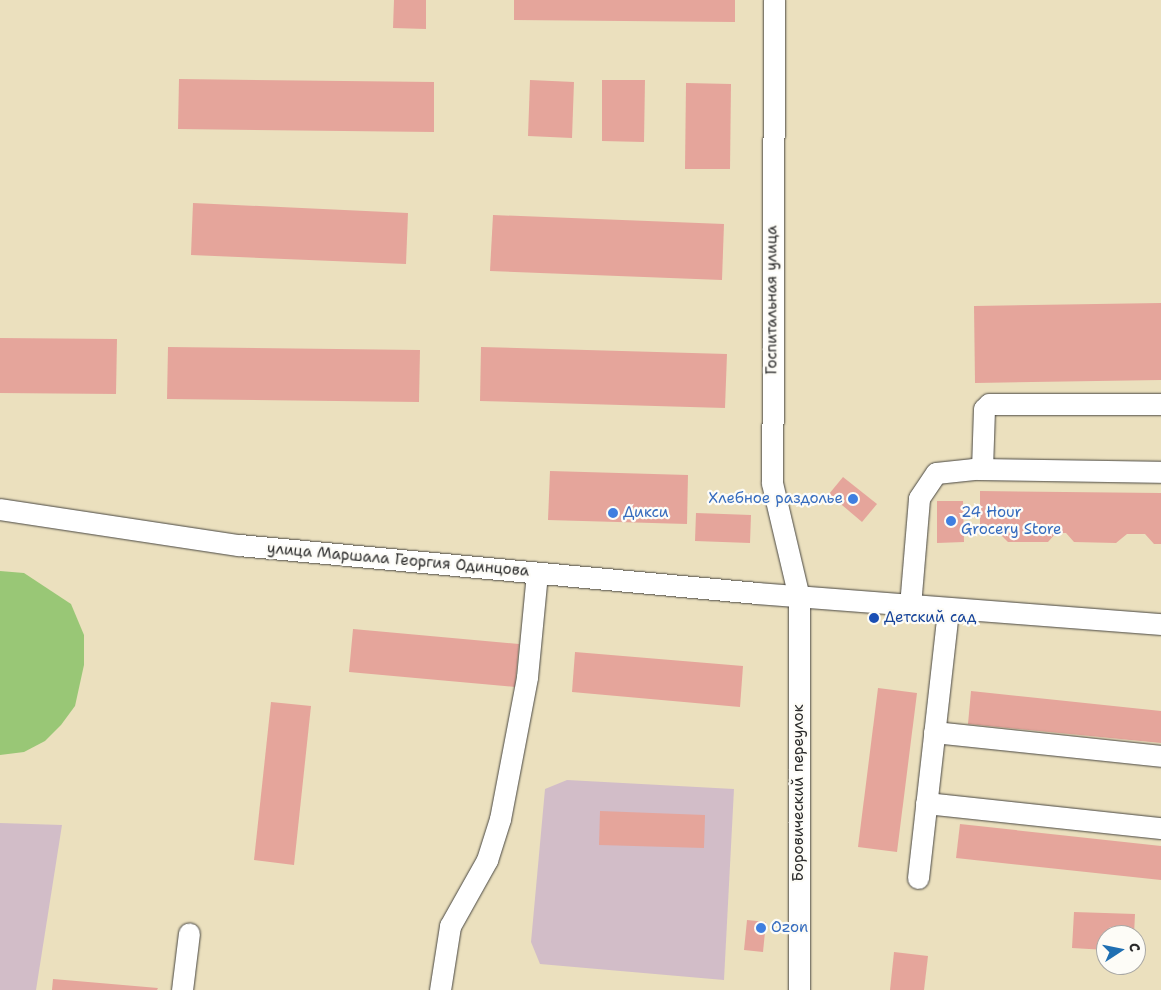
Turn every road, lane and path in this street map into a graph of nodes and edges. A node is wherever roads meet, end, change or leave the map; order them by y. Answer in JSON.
{"nodes":[{"id":1,"x":774,"y":0,"type":"edge"},
{"id":2,"x":1161,"y":404,"type":"edge"},
{"id":3,"x":982,"y":469,"type":"junction"},
{"id":4,"x":1161,"y":472,"type":"edge"},
{"id":5,"x":0,"y":509,"type":"edge"},
{"id":6,"x":537,"y":573,"type":"junction"},
{"id":7,"x":798,"y":597,"type":"junction"},
{"id":8,"x":910,"y":606,"type":"junction"},
{"id":9,"x":948,"y":609,"type":"junction"},
{"id":10,"x":1161,"y":624,"type":"edge"},
{"id":11,"x":934,"y":732,"type":"junction"},
{"id":12,"x":1161,"y":756,"type":"edge"},
{"id":13,"x":926,"y":803,"type":"junction"},
{"id":14,"x":1161,"y":828,"type":"edge"},
{"id":15,"x":918,"y":878,"type":"dead end"},
{"id":16,"x":189,"y":933,"type":"dead end"},
{"id":17,"x":182,"y":990,"type":"edge"},
{"id":18,"x":440,"y":990,"type":"edge"},
{"id":19,"x":799,"y":990,"type":"edge"}],
"edges":[{"from":1,"to":7,"type":"street","name":"Госпитальная улица"},
{"from":2,"to":3,"type":"street"},
{"from":3,"to":4,"type":"street"},
{"from":3,"to":8,"type":"street"},
{"from":5,"to":6,"type":"street","name":"улица Маршала Георгия Одинцова"},
{"from":6,"to":7,"type":"street","name":"улица Маршала Георгия Одинцова"},
{"from":6,"to":18,"type":"street"},
{"from":7,"to":8,"type":"street","name":"улица Маршала Георгия Одинцова"},
{"from":7,"to":19,"type":"street","name":"Боровический переулок"},
{"from":8,"to":9,"type":"street","name":"улица Маршала Георгия Одинцова"},
{"from":9,"to":10,"type":"street","name":"улица Маршала Георгия Одинцова"},
{"from":9,"to":11,"type":"street"},
{"from":11,"to":12,"type":"street"},
{"from":11,"to":13,"type":"street"},
{"from":13,"to":14,"type":"street"},
{"from":13,"to":15,"type":"street"},
{"from":16,"to":17,"type":"street"}]}
